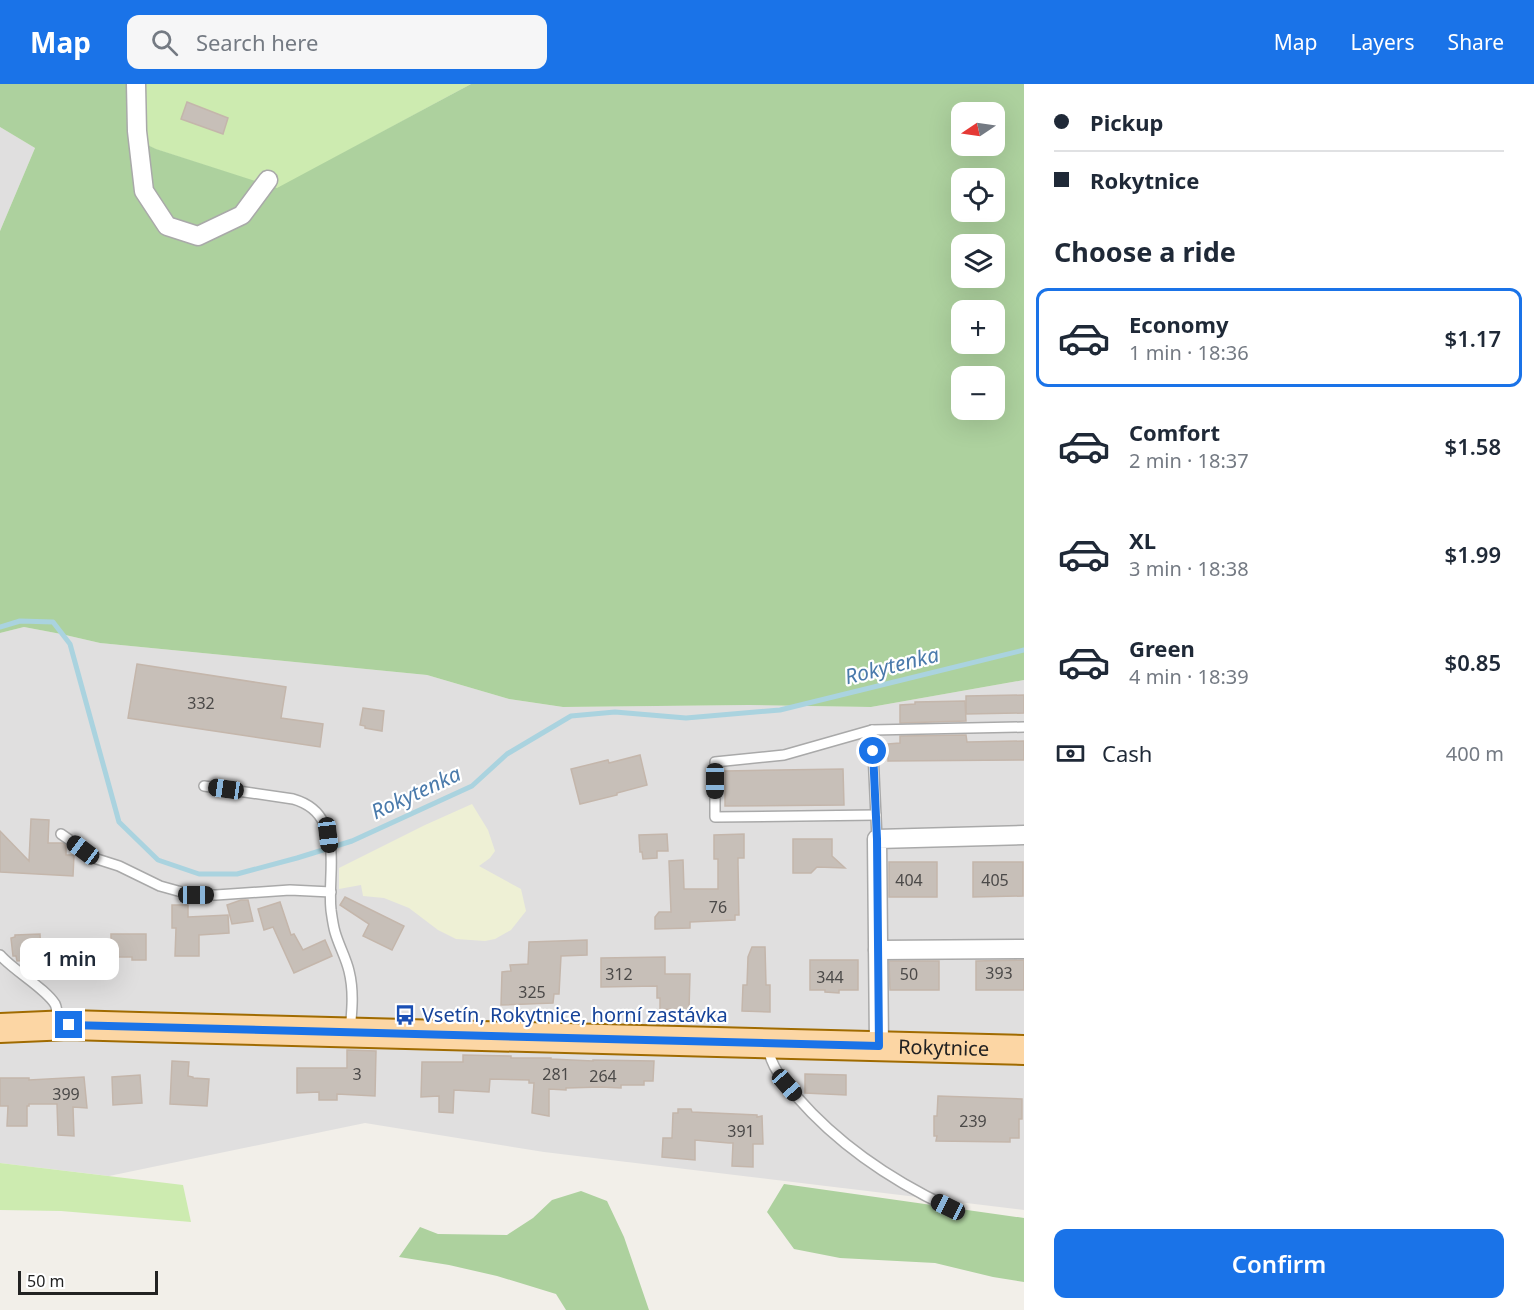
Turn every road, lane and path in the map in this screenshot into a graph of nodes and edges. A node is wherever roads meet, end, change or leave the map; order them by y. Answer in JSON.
{"nodes":[{"id":1,"x":136,"y":84,"type":"edge"},
{"id":2,"x":268,"y":180,"type":"dead end"},
{"id":3,"x":1024,"y":727,"type":"edge"},
{"id":4,"x":872,"y":730,"type":"junction"},
{"id":5,"x":204,"y":786,"type":"dead end"},
{"id":6,"x":876,"y":815,"type":"junction"},
{"id":7,"x":61,"y":834,"type":"dead end"},
{"id":8,"x":1024,"y":835,"type":"edge"},
{"id":9,"x":877,"y":839,"type":"junction"},
{"id":10,"x":331,"y":892,"type":"junction"},
{"id":11,"x":1024,"y":949,"type":"edge"},
{"id":12,"x":878,"y":950,"type":"junction"},
{"id":13,"x":0,"y":955,"type":"edge"},
{"id":14,"x":57,"y":1026,"type":"junction"},
{"id":15,"x":0,"y":1028,"type":"edge"},
{"id":16,"x":350,"y":1033,"type":"junction"},
{"id":17,"x":768,"y":1044,"type":"junction"},
{"id":18,"x":879,"y":1046,"type":"junction"},
{"id":19,"x":1024,"y":1050,"type":"edge"},
{"id":20,"x":948,"y":1207,"type":"dead end"}],
"edges":[{"from":1,"to":2,"type":"street"},
{"from":3,"to":4,"type":"lane"},
{"from":4,"to":6,"type":"lane"},
{"from":4,"to":6,"type":"lane"},
{"from":5,"to":10,"type":"lane"},
{"from":6,"to":9,"type":"lane"},
{"from":7,"to":10,"type":"lane"},
{"from":8,"to":9,"type":"street"},
{"from":9,"to":12,"type":"street"},
{"from":10,"to":16,"type":"lane"},
{"from":11,"to":12,"type":"street"},
{"from":12,"to":18,"type":"street"},
{"from":13,"to":14,"type":"lane"},
{"from":14,"to":15,"type":"main road","name":"Rokytnice"},
{"from":14,"to":16,"type":"main road","name":"Rokytnice"},
{"from":16,"to":17,"type":"main road","name":"Rokytnice"},
{"from":17,"to":18,"type":"main road","name":"Rokytnice"},
{"from":17,"to":20,"type":"lane"},
{"from":18,"to":19,"type":"main road","name":"Rokytnice"}]}
